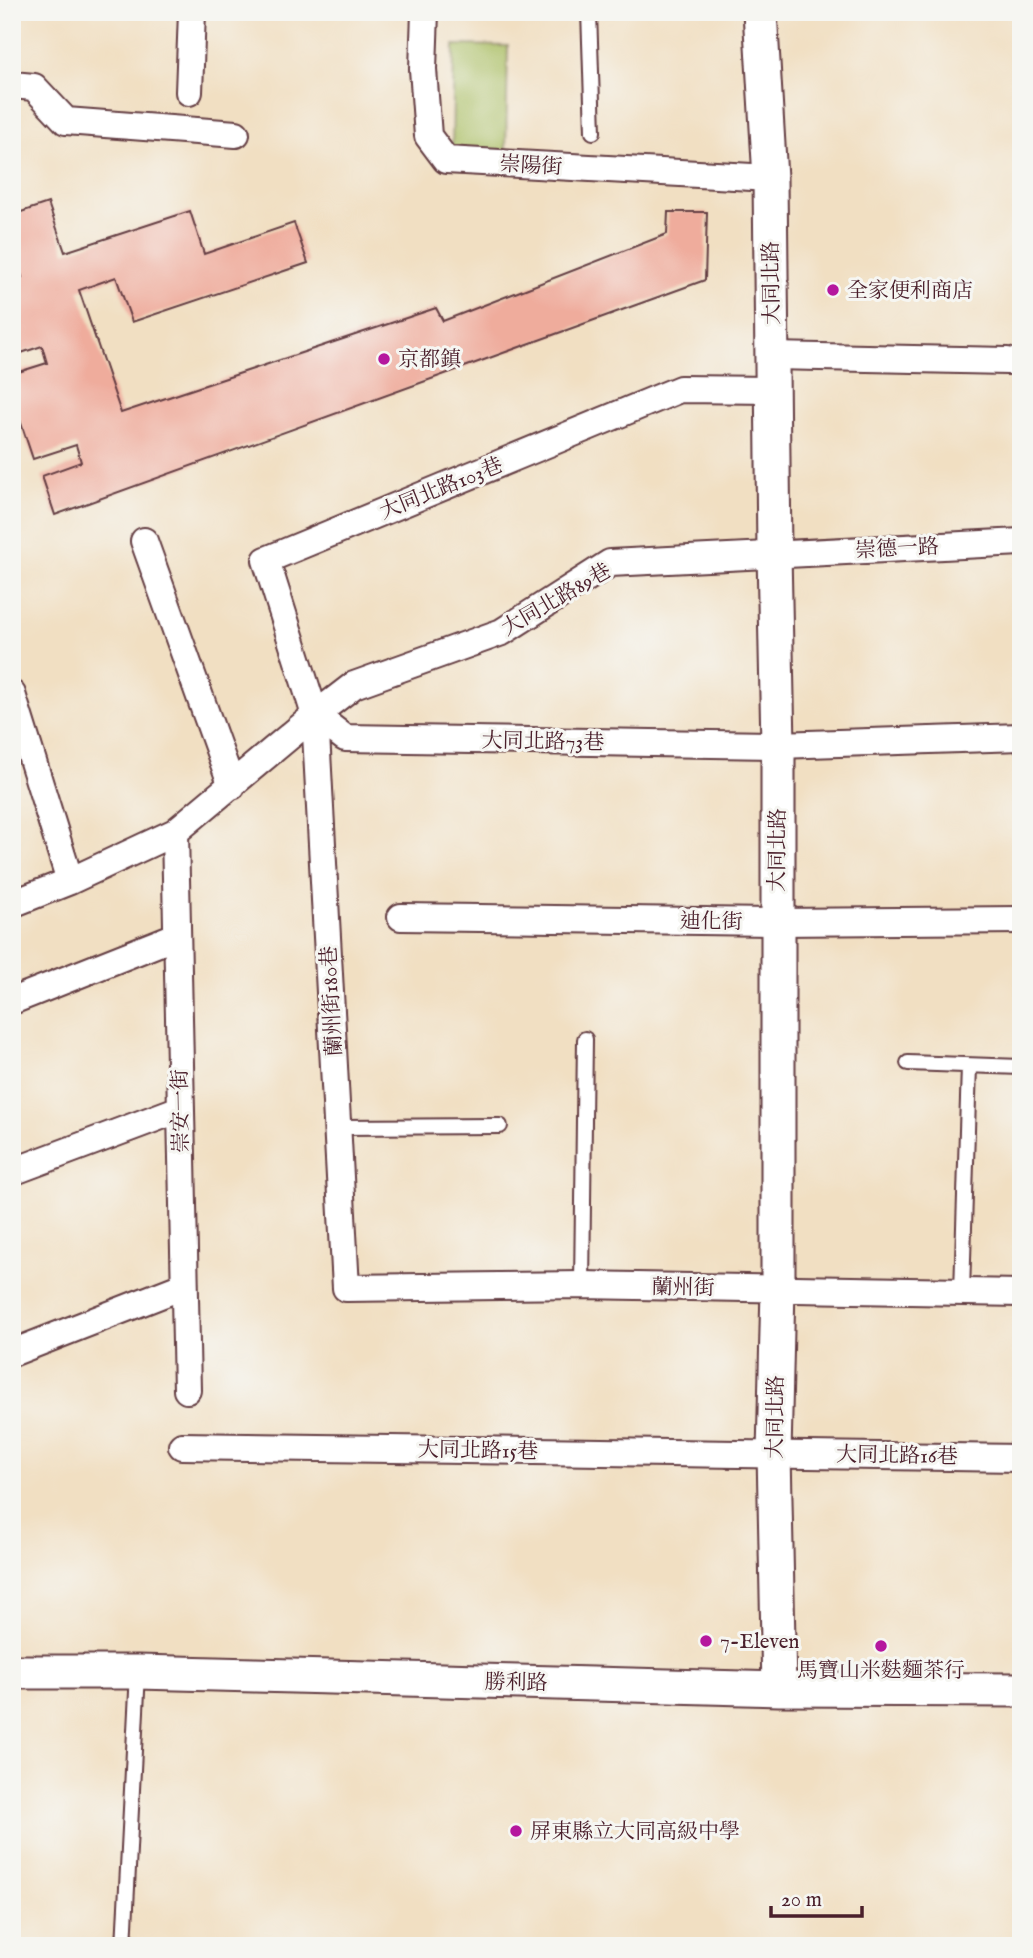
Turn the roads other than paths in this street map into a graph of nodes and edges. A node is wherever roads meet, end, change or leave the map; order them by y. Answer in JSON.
{"nodes":[{"id":1,"x":192,"y":12,"type":"edge"},
{"id":2,"x":425,"y":12,"type":"edge"},
{"id":3,"x":589,"y":12,"type":"edge"},
{"id":4,"x":760,"y":12,"type":"edge"},
{"id":5,"x":12,"y":85,"type":"edge"},
{"id":6,"x":189,"y":92,"type":"dead end"},
{"id":7,"x":593,"y":132,"type":"dead end"},
{"id":8,"x":236,"y":134,"type":"dead end"},
{"id":9,"x":770,"y":178,"type":"junction"},
{"id":10,"x":772,"y":356,"type":"junction"},
{"id":11,"x":1007,"y":362,"type":"dead end"},
{"id":12,"x":773,"y":390,"type":"junction"},
{"id":13,"x":144,"y":541,"type":"dead end"},
{"id":14,"x":1021,"y":542,"type":"edge"},
{"id":15,"x":774,"y":553,"type":"junction"},
{"id":16,"x":12,"y":694,"type":"edge"},
{"id":17,"x":315,"y":715,"type":"junction"},
{"id":18,"x":1012,"y":738,"type":"edge"},
{"id":19,"x":778,"y":745,"type":"junction"},
{"id":20,"x":232,"y":786,"type":"junction"},
{"id":21,"x":175,"y":832,"type":"junction"},
{"id":22,"x":70,"y":881,"type":"junction"},
{"id":23,"x":12,"y":904,"type":"edge"},
{"id":24,"x":401,"y":918,"type":"dead end"},
{"id":25,"x":1021,"y":920,"type":"edge"},
{"id":26,"x":777,"y":922,"type":"junction"},
{"id":27,"x":176,"y":936,"type":"junction"},
{"id":28,"x":12,"y":1001,"type":"edge"},
{"id":29,"x":585,"y":1039,"type":"dead end"},
{"id":30,"x":908,"y":1063,"type":"dead end"},
{"id":31,"x":968,"y":1066,"type":"junction"},
{"id":32,"x":1021,"y":1067,"type":"edge"},
{"id":33,"x":180,"y":1109,"type":"junction"},
{"id":34,"x":500,"y":1126,"type":"dead end"},
{"id":35,"x":337,"y":1127,"type":"junction"},
{"id":36,"x":12,"y":1172,"type":"edge"},
{"id":37,"x":582,"y":1285,"type":"junction"},
{"id":38,"x":183,"y":1286,"type":"junction"},
{"id":39,"x":346,"y":1288,"type":"joint"},
{"id":40,"x":779,"y":1288,"type":"junction"},
{"id":41,"x":962,"y":1292,"type":"junction"},
{"id":42,"x":1021,"y":1293,"type":"edge"},
{"id":43,"x":12,"y":1353,"type":"edge"},
{"id":44,"x":187,"y":1390,"type":"dead end"},
{"id":45,"x":181,"y":1446,"type":"dead end"},
{"id":46,"x":774,"y":1453,"type":"junction"},
{"id":47,"x":1021,"y":1458,"type":"edge"},
{"id":48,"x":12,"y":1672,"type":"edge"},
{"id":49,"x":138,"y":1672,"type":"junction"},
{"id":50,"x":779,"y":1689,"type":"junction"},
{"id":51,"x":1021,"y":1690,"type":"edge"},
{"id":52,"x":124,"y":1946,"type":"edge"}],
"edges":[{"from":1,"to":6,"type":"street"},
{"from":2,"to":9,"type":"street","name":"崇陽街"},
{"from":3,"to":7,"type":"lane"},
{"from":4,"to":9,"type":"street","name":"大同北路"},
{"from":5,"to":8,"type":"street"},
{"from":9,"to":10,"type":"street","name":"大同北路"},
{"from":10,"to":11,"type":"street"},
{"from":10,"to":12,"type":"street","name":"大同北路"},
{"from":12,"to":15,"type":"street","name":"大同北路"},
{"from":12,"to":17,"type":"street","name":"大同北路103巷"},
{"from":13,"to":20,"type":"street"},
{"from":14,"to":15,"type":"street","name":"崇德一路"},
{"from":15,"to":17,"type":"street","name":"大同北路89巷"},
{"from":15,"to":19,"type":"street","name":"大同北路"},
{"from":16,"to":22,"type":"street"},
{"from":17,"to":19,"type":"street","name":"大同北路73巷"},
{"from":17,"to":20,"type":"street","name":"大同北路89巷"},
{"from":17,"to":35,"type":"street","name":"蘭州街180巷"},
{"from":18,"to":19,"type":"street","name":"大同北路73巷"},
{"from":19,"to":26,"type":"street","name":"大同北路"},
{"from":20,"to":21,"type":"street","name":"大同北路89巷"},
{"from":21,"to":22,"type":"street","name":"大同北路89巷"},
{"from":21,"to":27,"type":"street","name":"崇安一街"},
{"from":22,"to":23,"type":"street","name":"大同北路89巷"},
{"from":24,"to":26,"type":"street","name":"迪化街"},
{"from":25,"to":26,"type":"street","name":"迪化街"},
{"from":26,"to":40,"type":"street","name":"大同北路"},
{"from":27,"to":28,"type":"street"},
{"from":27,"to":33,"type":"street","name":"崇安一街"},
{"from":29,"to":37,"type":"lane"},
{"from":30,"to":31,"type":"lane"},
{"from":31,"to":32,"type":"lane"},
{"from":31,"to":41,"type":"lane"},
{"from":33,"to":36,"type":"street"},
{"from":33,"to":38,"type":"street","name":"崇安一街"},
{"from":34,"to":35,"type":"lane"},
{"from":35,"to":39,"type":"street","name":"蘭州街180巷"},
{"from":37,"to":39,"type":"street","name":"蘭州街"},
{"from":37,"to":40,"type":"street","name":"蘭州街"},
{"from":38,"to":43,"type":"street"},
{"from":38,"to":44,"type":"street","name":"崇安一街"},
{"from":40,"to":41,"type":"street","name":"蘭州街"},
{"from":40,"to":46,"type":"street","name":"大同北路"},
{"from":41,"to":42,"type":"street","name":"蘭州街"},
{"from":45,"to":46,"type":"street","name":"大同北路15巷"},
{"from":46,"to":47,"type":"street","name":"大同北路16巷"},
{"from":46,"to":50,"type":"street","name":"大同北路"},
{"from":48,"to":49,"type":"street","name":"勝利路"},
{"from":49,"to":50,"type":"street","name":"勝利路"},
{"from":49,"to":52,"type":"lane"},
{"from":50,"to":51,"type":"street","name":"勝利路"}]}
